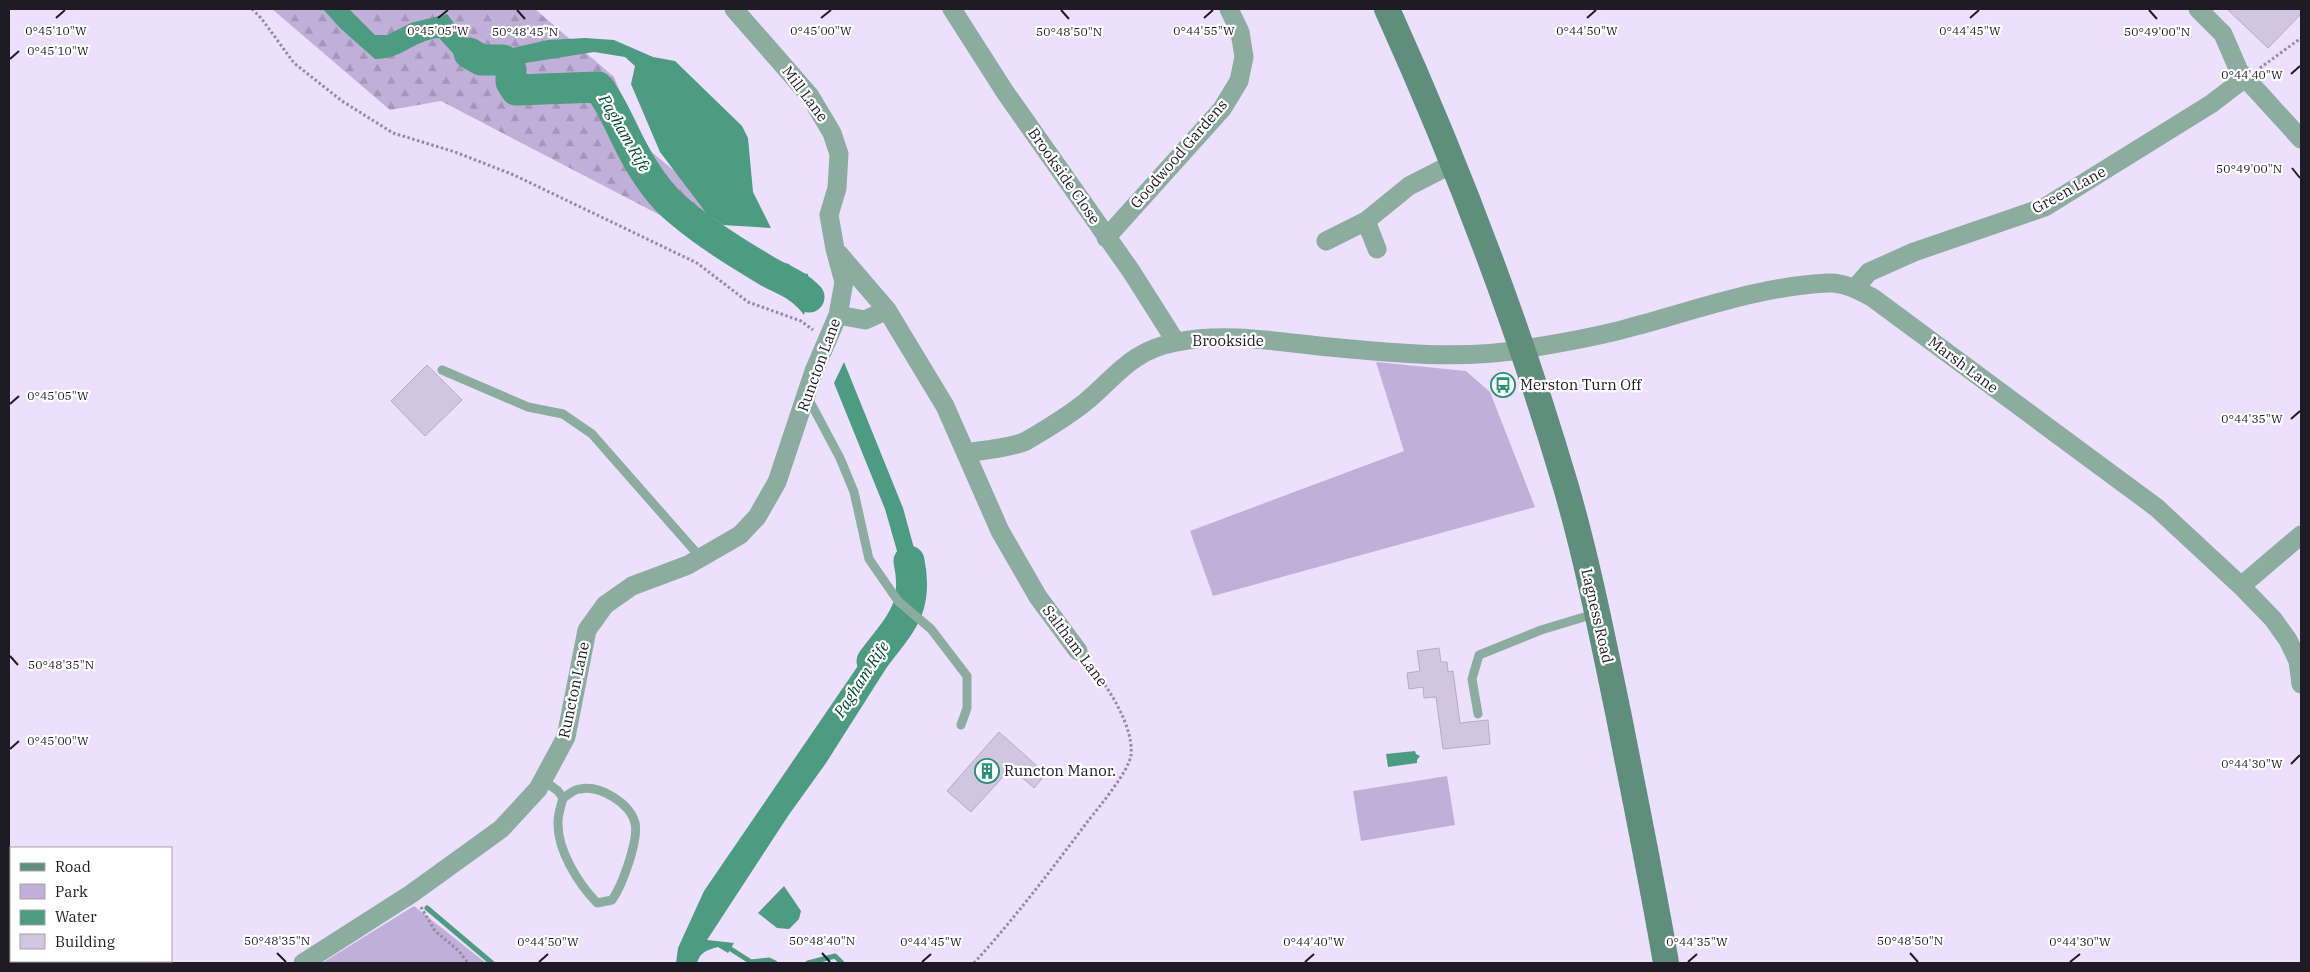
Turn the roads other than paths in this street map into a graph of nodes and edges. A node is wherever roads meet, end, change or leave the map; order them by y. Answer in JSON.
{"nodes":[{"id":1,"x":734,"y":9,"type":"edge"},
{"id":2,"x":952,"y":9,"type":"edge"},
{"id":3,"x":1229,"y":9,"type":"edge"},
{"id":4,"x":1386,"y":9,"type":"edge"},
{"id":5,"x":2198,"y":9,"type":"edge"},
{"id":6,"x":2245,"y":78,"type":"junction"},
{"id":7,"x":2277,"y":112,"type":"junction"},
{"id":8,"x":2301,"y":126,"type":"edge"},
{"id":9,"x":2301,"y":139,"type":"edge"},
{"id":10,"x":1454,"y":163,"type":"junction"},
{"id":11,"x":1366,"y":221,"type":"junction"},
{"id":12,"x":1106,"y":238,"type":"junction"},
{"id":13,"x":1326,"y":240,"type":"dead end"},
{"id":14,"x":835,"y":249,"type":"junction"},
{"id":15,"x":1377,"y":249,"type":"dead end"},
{"id":16,"x":844,"y":282,"type":"joint"},
{"id":17,"x":1856,"y":288,"type":"junction"},
{"id":18,"x":887,"y":310,"type":"junction"},
{"id":19,"x":838,"y":315,"type":"junction"},
{"id":20,"x":1176,"y":342,"type":"junction"},
{"id":21,"x":1522,"y":350,"type":"junction"},
{"id":22,"x":442,"y":370,"type":"dead end"},
{"id":23,"x":807,"y":395,"type":"junction"},
{"id":24,"x":966,"y":453,"type":"junction"},
{"id":25,"x":2301,"y":535,"type":"edge"},
{"id":26,"x":700,"y":558,"type":"junction"},
{"id":27,"x":2241,"y":586,"type":"junction"},
{"id":28,"x":1597,"y":613,"type":"junction"},
{"id":29,"x":1078,"y":652,"type":"road end"},
{"id":30,"x":2299,"y":662,"type":"edge"},
{"id":31,"x":2301,"y":684,"type":"edge"},
{"id":32,"x":1478,"y":714,"type":"dead end"},
{"id":33,"x":961,"y":725,"type":"dead end"},
{"id":34,"x":543,"y":780,"type":"junction"},
{"id":35,"x":563,"y":798,"type":"junction"},
{"id":36,"x":302,"y":963,"type":"edge"},
{"id":37,"x":1666,"y":963,"type":"edge"}],
"edges":[{"from":1,"to":14,"type":"street","name":"Mill Lane"},
{"from":2,"to":12,"type":"street","name":"Brookside Close"},
{"from":3,"to":12,"type":"street","name":"Goodwood Gardens"},
{"from":4,"to":10,"type":"main road","name":"Lagness Road"},
{"from":5,"to":6,"type":"street"},
{"from":6,"to":7,"type":"street"},
{"from":6,"to":17,"type":"street","name":"Green Lane"},
{"from":7,"to":8,"type":"lane"},
{"from":7,"to":9,"type":"street"},
{"from":10,"to":11,"type":"street"},
{"from":10,"to":21,"type":"main road","name":"Lagness Road"},
{"from":11,"to":13,"type":"street"},
{"from":11,"to":15,"type":"street"},
{"from":12,"to":20,"type":"street","name":"Brookside Close"},
{"from":14,"to":16,"type":"street","name":"Mill Lane"},
{"from":14,"to":18,"type":"street","name":"Saltham Lane"},
{"from":16,"to":19,"type":"street","name":"Runcton Lane"},
{"from":17,"to":21,"type":"street","name":"Marsh Lane"},
{"from":17,"to":27,"type":"street","name":"Marsh Lane"},
{"from":18,"to":19,"type":"street"},
{"from":18,"to":24,"type":"street","name":"Saltham Lane"},
{"from":19,"to":23,"type":"street","name":"Runcton Lane"},
{"from":20,"to":21,"type":"street","name":"Brookside"},
{"from":20,"to":24,"type":"street","name":"Brookside"},
{"from":21,"to":28,"type":"main road","name":"Lagness Road"},
{"from":22,"to":26,"type":"lane"},
{"from":23,"to":26,"type":"street","name":"Runcton Lane"},
{"from":23,"to":33,"type":"lane"},
{"from":24,"to":29,"type":"street","name":"Saltham Lane"},
{"from":25,"to":27,"type":"street"},
{"from":26,"to":34,"type":"street","name":"Runcton Lane"},
{"from":27,"to":30,"type":"street","name":"Marsh Lane"},
{"from":28,"to":32,"type":"lane"},
{"from":28,"to":37,"type":"main road","name":"Lagness Road"},
{"from":30,"to":31,"type":"street","name":"Marsh Lane"},
{"from":34,"to":35,"type":"lane"},
{"from":34,"to":36,"type":"street","name":"Runcton Lane"},
{"from":35,"to":35,"type":"lane"}]}
